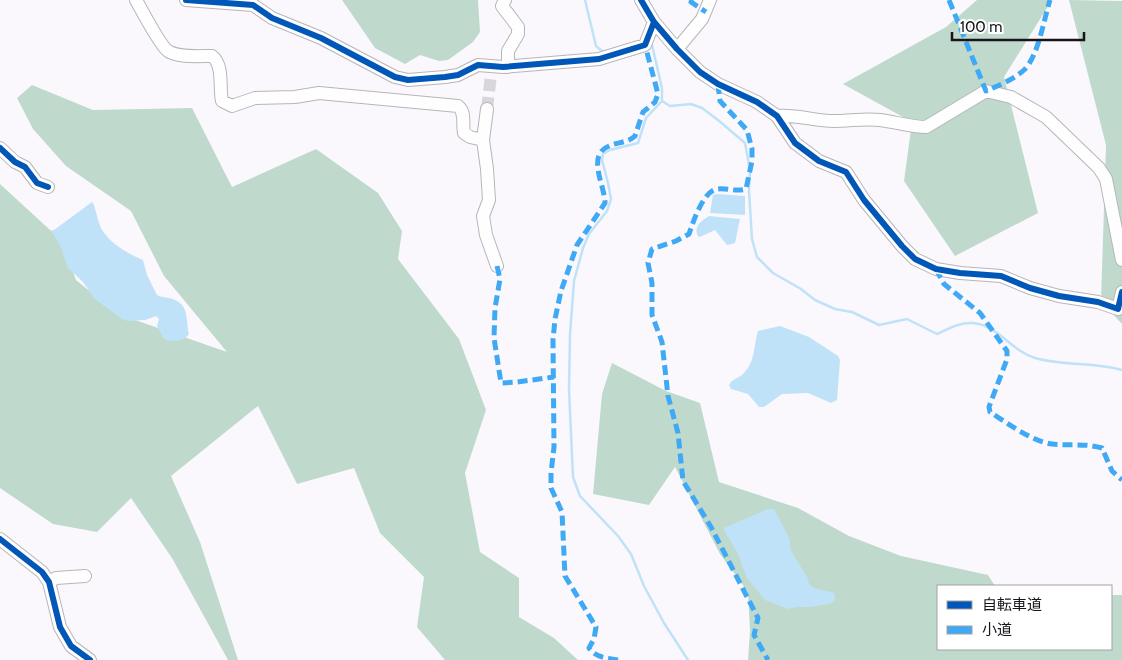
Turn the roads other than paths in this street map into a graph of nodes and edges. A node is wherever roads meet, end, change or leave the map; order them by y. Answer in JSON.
{"nodes":[{"id":1,"x":136,"y":0,"type":"edge"},
{"id":2,"x":186,"y":0,"type":"edge"},
{"id":3,"x":505,"y":0,"type":"edge"},
{"id":4,"x":641,"y":0,"type":"edge"},
{"id":5,"x":710,"y":0,"type":"edge"},
{"id":6,"x":652,"y":27,"type":"junction"},
{"id":7,"x":677,"y":49,"type":"junction"},
{"id":8,"x":508,"y":67,"type":"junction"},
{"id":9,"x":487,"y":109,"type":"tunnel mouth"},
{"id":10,"x":777,"y":116,"type":"junction"},
{"id":11,"x":483,"y":140,"type":"junction"},
{"id":12,"x":0,"y":148,"type":"edge"},
{"id":13,"x":48,"y":187,"type":"dead end"},
{"id":14,"x":1122,"y":260,"type":"edge"},
{"id":15,"x":498,"y":266,"type":"dead end"},
{"id":16,"x":1122,"y":292,"type":"edge"},
{"id":17,"x":0,"y":539,"type":"edge"},
{"id":18,"x":85,"y":576,"type":"dead end"},
{"id":19,"x":49,"y":582,"type":"junction"},
{"id":20,"x":90,"y":660,"type":"edge"}],
"edges":[{"from":1,"to":11,"type":"street"},
{"from":2,"to":8,"type":"street"},
{"from":3,"to":8,"type":"street"},
{"from":4,"to":6,"type":"street"},
{"from":5,"to":7,"type":"street"},
{"from":6,"to":7,"type":"street"},
{"from":6,"to":8,"type":"street"},
{"from":7,"to":10,"type":"street"},
{"from":9,"to":11,"type":"street"},
{"from":10,"to":14,"type":"street"},
{"from":10,"to":16,"type":"street"},
{"from":11,"to":15,"type":"street"},
{"from":12,"to":13,"type":"street"},
{"from":17,"to":19,"type":"street"},
{"from":18,"to":19,"type":"street"},
{"from":19,"to":20,"type":"street"}]}
